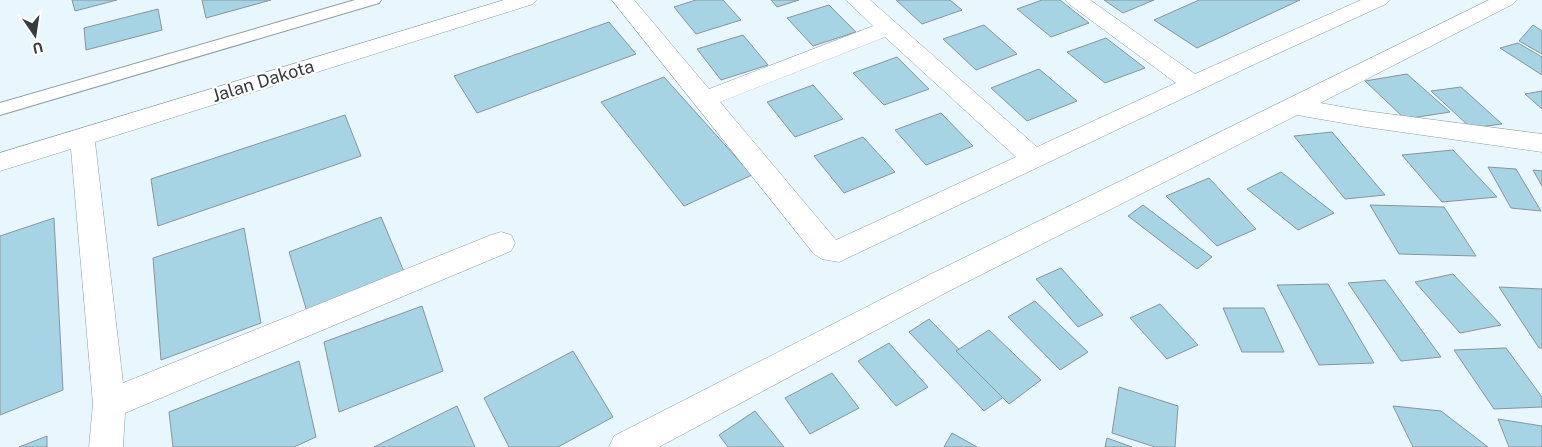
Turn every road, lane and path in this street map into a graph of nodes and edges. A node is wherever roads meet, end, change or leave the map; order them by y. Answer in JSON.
{"nodes":[{"id":1,"x":373,"y":0,"type":"edge"},
{"id":2,"x":526,"y":0,"type":"edge"},
{"id":3,"x":623,"y":0,"type":"edge"},
{"id":4,"x":857,"y":0,"type":"edge"},
{"id":5,"x":1076,"y":0,"type":"edge"},
{"id":6,"x":1506,"y":0,"type":"edge"},
{"id":7,"x":1365,"y":2,"type":"edge"},
{"id":8,"x":888,"y":28,"type":"junction"},
{"id":9,"x":1192,"y":84,"type":"junction"},
{"id":10,"x":705,"y":99,"type":"junction"},
{"id":11,"x":1294,"y":106,"type":"junction"},
{"id":12,"x":0,"y":109,"type":"edge"},
{"id":13,"x":82,"y":136,"type":"junction"},
{"id":14,"x":1542,"y":143,"type":"edge"},
{"id":15,"x":1034,"y":159,"type":"junction"},
{"id":16,"x":0,"y":162,"type":"edge"},
{"id":17,"x":501,"y":243,"type":"dead end"},
{"id":18,"x":109,"y":404,"type":"junction"},
{"id":19,"x":106,"y":447,"type":"edge"},
{"id":20,"x":626,"y":447,"type":"edge"}],
"edges":[{"from":1,"to":12,"type":"lane"},
{"from":2,"to":13,"type":"street","name":"Jalan Dakota"},
{"from":3,"to":10,"type":"street"},
{"from":4,"to":8,"type":"street"},
{"from":5,"to":9,"type":"street"},
{"from":6,"to":11,"type":"street"},
{"from":7,"to":9,"type":"street"},
{"from":8,"to":10,"type":"street"},
{"from":8,"to":15,"type":"street"},
{"from":9,"to":15,"type":"street"},
{"from":10,"to":15,"type":"street"},
{"from":11,"to":14,"type":"street"},
{"from":11,"to":20,"type":"street"},
{"from":13,"to":16,"type":"street","name":"Jalan Dakota"},
{"from":13,"to":18,"type":"street"},
{"from":17,"to":18,"type":"street"},
{"from":18,"to":19,"type":"street"}]}
